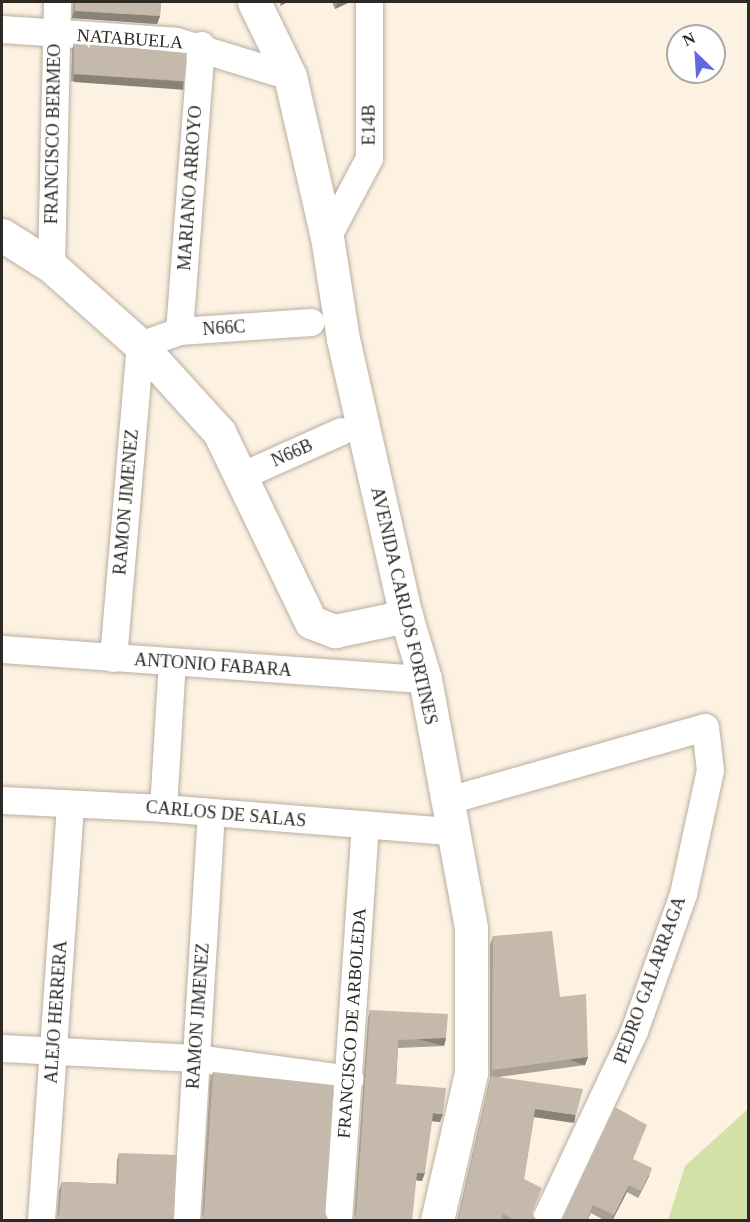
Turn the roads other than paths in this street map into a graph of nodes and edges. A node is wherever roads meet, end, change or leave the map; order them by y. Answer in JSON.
{"nodes":[{"id":1,"x":57,"y":2,"type":"edge"},
{"id":2,"x":254,"y":2,"type":"edge"},
{"id":3,"x":369,"y":2,"type":"edge"},
{"id":4,"x":2,"y":29,"type":"edge"},
{"id":5,"x":54,"y":34,"type":"junction"},
{"id":6,"x":201,"y":45,"type":"junction"},
{"id":7,"x":290,"y":76,"type":"junction"},
{"id":8,"x":2,"y":236,"type":"edge"},
{"id":9,"x":327,"y":237,"type":"junction"},
{"id":10,"x":51,"y":266,"type":"junction"},
{"id":11,"x":310,"y":322,"type":"dead end"},
{"id":12,"x":179,"y":331,"type":"junction"},
{"id":13,"x":140,"y":345,"type":"junction"},
{"id":14,"x":340,"y":431,"type":"dead end"},
{"id":15,"x":243,"y":475,"type":"junction"},
{"id":16,"x":406,"y":616,"type":"junction"},
{"id":17,"x":2,"y":649,"type":"edge"},
{"id":18,"x":113,"y":658,"type":"junction"},
{"id":19,"x":172,"y":662,"type":"junction"},
{"id":20,"x":425,"y":679,"type":"junction"},
{"id":21,"x":705,"y":727,"type":"joint"},
{"id":22,"x":2,"y":800,"type":"edge"},
{"id":23,"x":70,"y":804,"type":"junction"},
{"id":24,"x":163,"y":808,"type":"junction"},
{"id":25,"x":211,"y":813,"type":"junction"},
{"id":26,"x":448,"y":816,"type":"junction"},
{"id":27,"x":365,"y":825,"type":"junction"},
{"id":28,"x":2,"y":1048,"type":"edge"},
{"id":29,"x":53,"y":1051,"type":"junction"},
{"id":30,"x":195,"y":1058,"type":"junction"},
{"id":31,"x":350,"y":1079,"type":"junction"},
{"id":32,"x":41,"y":1221,"type":"edge"},
{"id":33,"x":186,"y":1221,"type":"edge"},
{"id":34,"x":338,"y":1221,"type":"edge"},
{"id":35,"x":437,"y":1221,"type":"edge"},
{"id":36,"x":545,"y":1221,"type":"edge"}],
"edges":[{"from":1,"to":5,"type":"street","name":"FRANCISCO BERMEO"},
{"from":2,"to":7,"type":"street","name":"AVENIDA CARLOS FORTINES"},
{"from":3,"to":9,"type":"street","name":"E14B"},
{"from":4,"to":5,"type":"street","name":"NATABUELA"},
{"from":5,"to":6,"type":"street","name":"NATABUELA"},
{"from":5,"to":10,"type":"street","name":"FRANCISCO BERMEO"},
{"from":6,"to":7,"type":"street","name":"NATABUELA"},
{"from":6,"to":12,"type":"street","name":"MARIANO ARROYO"},
{"from":7,"to":9,"type":"street","name":"AVENIDA CARLOS FORTINES"},
{"from":8,"to":10,"type":"street"},
{"from":9,"to":16,"type":"street","name":"AVENIDA CARLOS FORTINES"},
{"from":10,"to":13,"type":"street"},
{"from":11,"to":12,"type":"street","name":"N66C"},
{"from":12,"to":13,"type":"street","name":"N66C"},
{"from":13,"to":15,"type":"street"},
{"from":13,"to":18,"type":"street","name":"RAMON JIMENEZ"},
{"from":14,"to":15,"type":"street","name":"N66B"},
{"from":15,"to":16,"type":"street"},
{"from":16,"to":20,"type":"street","name":"AVENIDA CARLOS FORTINES"},
{"from":17,"to":18,"type":"street","name":"ANTONIO FABARA"},
{"from":18,"to":19,"type":"street","name":"ANTONIO FABARA"},
{"from":19,"to":20,"type":"street","name":"ANTONIO FABARA"},
{"from":19,"to":24,"type":"street"},
{"from":20,"to":26,"type":"street","name":"AVENIDA CARLOS FORTINES"},
{"from":21,"to":26,"type":"street","name":"CARLOS DE SALAS"},
{"from":21,"to":36,"type":"street","name":"PEDRO GALARRAGA"},
{"from":22,"to":23,"type":"street","name":"CARLOS DE SALAS"},
{"from":23,"to":24,"type":"street","name":"CARLOS DE SALAS"},
{"from":23,"to":29,"type":"street","name":"ALEJO HERRERA"},
{"from":24,"to":25,"type":"street","name":"CARLOS DE SALAS"},
{"from":25,"to":27,"type":"street","name":"CARLOS DE SALAS"},
{"from":25,"to":30,"type":"street","name":"RAMON JIMENEZ"},
{"from":26,"to":27,"type":"street","name":"CARLOS DE SALAS"},
{"from":26,"to":35,"type":"street","name":"AVENIDA CARLOS FORTINES"},
{"from":27,"to":31,"type":"street","name":"FRANCISCO DE ARBOLEDA"},
{"from":28,"to":29,"type":"street"},
{"from":29,"to":30,"type":"street"},
{"from":29,"to":32,"type":"street","name":"ALEJO HERRERA"},
{"from":30,"to":31,"type":"street"},
{"from":30,"to":33,"type":"street","name":"RAMON JIMENEZ"},
{"from":31,"to":34,"type":"street","name":"FRANCISCO DE ARBOLEDA"}]}
